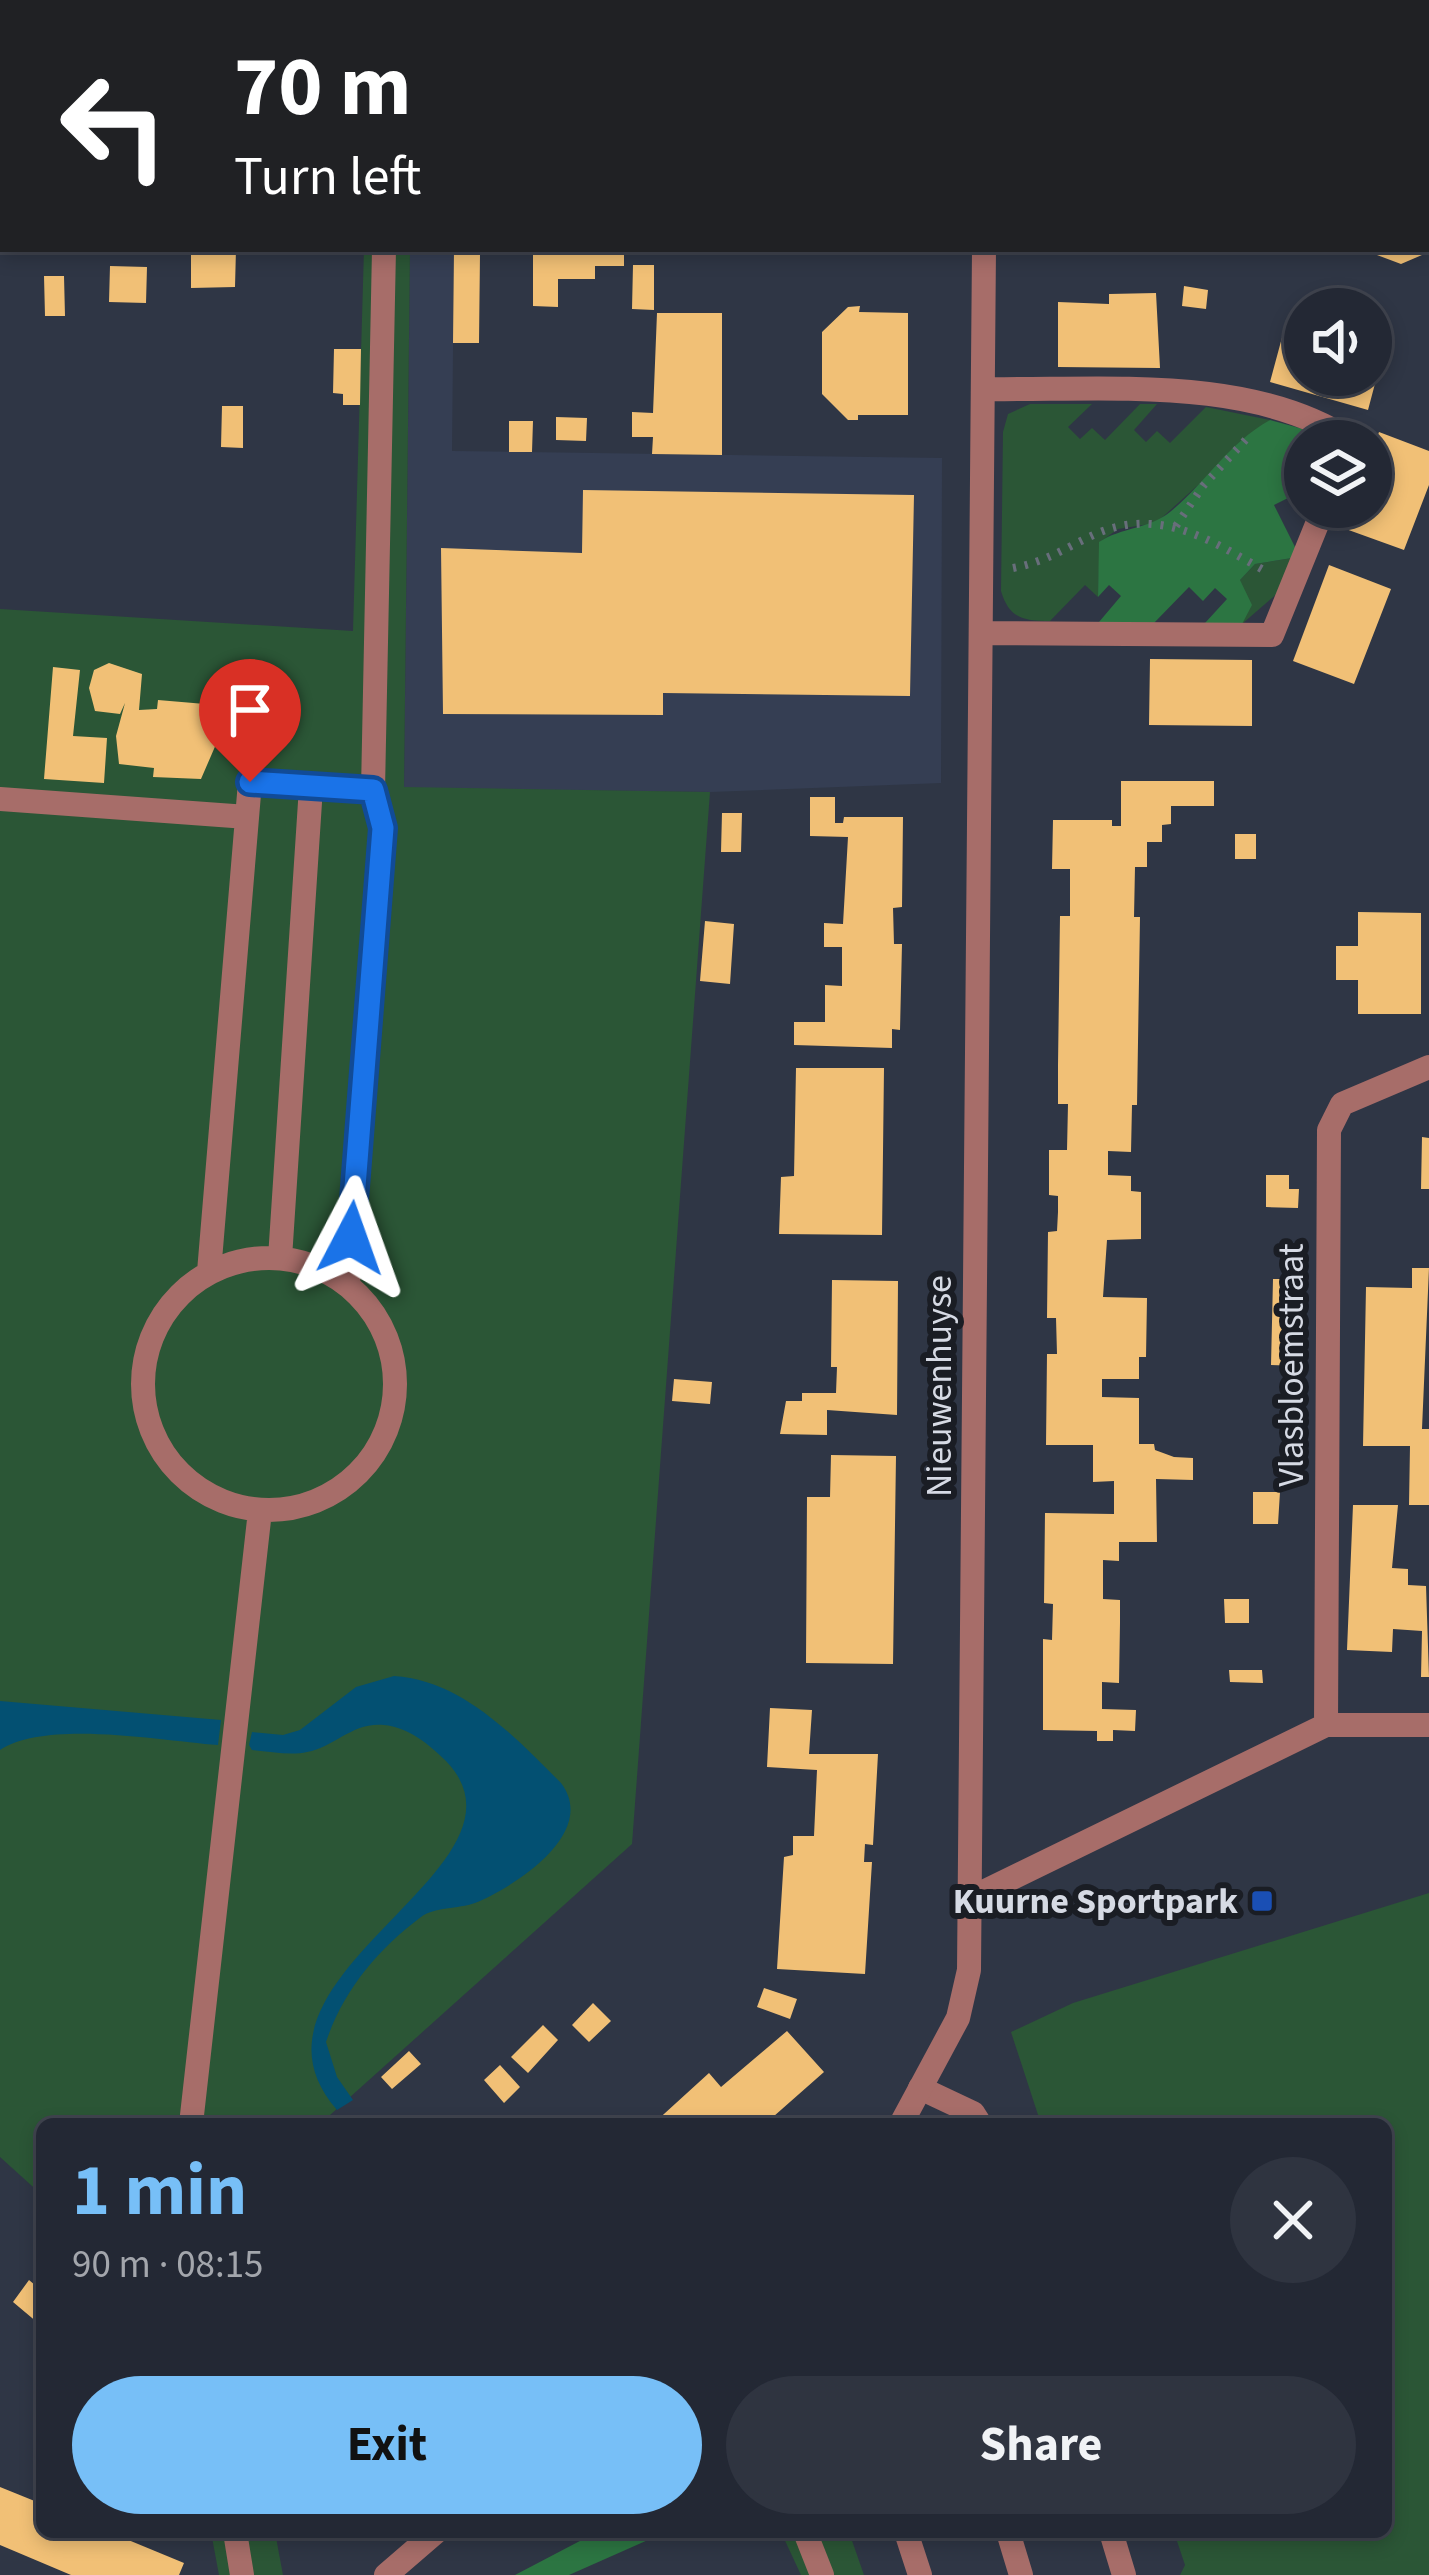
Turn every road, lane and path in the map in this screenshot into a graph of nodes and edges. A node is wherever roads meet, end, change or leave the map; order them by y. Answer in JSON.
{"nodes":[{"id":1,"x":384,"y":252,"type":"edge"},
{"id":2,"x":985,"y":252,"type":"edge"},
{"id":3,"x":983,"y":389,"type":"junction"},
{"id":4,"x":1265,"y":407,"type":"junction"},
{"id":5,"x":1312,"y":420,"type":"edge"},
{"id":6,"x":1176,"y":526,"type":"junction"},
{"id":7,"x":1315,"y":528,"type":"edge"},
{"id":8,"x":982,"y":574,"type":"junction"},
{"id":9,"x":1292,"y":586,"type":"junction"},
{"id":10,"x":981,"y":633,"type":"junction"},
{"id":11,"x":311,"y":787,"type":"junction"},
{"id":12,"x":373,"y":790,"type":"junction"},
{"id":13,"x":0,"y":799,"type":"edge"},
{"id":14,"x":247,"y":817,"type":"junction"},
{"id":15,"x":1429,"y":1067,"type":"edge"},
{"id":16,"x":280,"y":1258,"type":"junction"},
{"id":17,"x":209,"y":1271,"type":"junction"},
{"id":18,"x":348,"y":1284,"type":"junction"},
{"id":19,"x":260,"y":1510,"type":"junction"},
{"id":20,"x":1326,"y":1725,"type":"junction"},
{"id":21,"x":1429,"y":1725,"type":"edge"},
{"id":22,"x":970,"y":1898,"type":"junction"},
{"id":23,"x":920,"y":2088,"type":"junction"},
{"id":24,"x":191,"y":2118,"type":"edge"},
{"id":25,"x":904,"y":2118,"type":"edge"},
{"id":26,"x":976,"y":2118,"type":"edge"},
{"id":27,"x":236,"y":2538,"type":"edge"},
{"id":28,"x":429,"y":2538,"type":"edge"},
{"id":29,"x":807,"y":2538,"type":"edge"},
{"id":30,"x":908,"y":2538,"type":"edge"},
{"id":31,"x":1010,"y":2538,"type":"edge"},
{"id":32,"x":1113,"y":2538,"type":"edge"},
{"id":33,"x":242,"y":2575,"type":"edge"},
{"id":34,"x":386,"y":2575,"type":"edge"},
{"id":35,"x":822,"y":2575,"type":"edge"},
{"id":36,"x":920,"y":2575,"type":"edge"},
{"id":37,"x":1021,"y":2575,"type":"edge"},
{"id":38,"x":1124,"y":2575,"type":"edge"}],
"edges":[{"from":1,"to":12,"type":"street"},
{"from":2,"to":3,"type":"street","name":"Nieuwenhuyse"},
{"from":3,"to":4,"type":"street"},
{"from":3,"to":8,"type":"street","name":"Nieuwenhuyse"},
{"from":4,"to":5,"type":"street"},
{"from":4,"to":6,"type":"path"},
{"from":6,"to":8,"type":"path"},
{"from":6,"to":9,"type":"path"},
{"from":7,"to":9,"type":"street"},
{"from":8,"to":10,"type":"street","name":"Nieuwenhuyse"},
{"from":9,"to":10,"type":"street"},
{"from":10,"to":22,"type":"street","name":"Nieuwenhuyse"},
{"from":11,"to":12,"type":"street"},
{"from":11,"to":14,"type":"street"},
{"from":11,"to":16,"type":"street"},
{"from":12,"to":18,"type":"street"},
{"from":13,"to":14,"type":"street"},
{"from":14,"to":17,"type":"street"},
{"from":15,"to":20,"type":"street","name":"Vlasbloemstraat"},
{"from":16,"to":17,"type":"street"},
{"from":16,"to":18,"type":"street"},
{"from":17,"to":19,"type":"street"},
{"from":18,"to":19,"type":"street"},
{"from":19,"to":24,"type":"street"},
{"from":20,"to":21,"type":"street"},
{"from":20,"to":22,"type":"street"},
{"from":22,"to":23,"type":"street","name":"Nieuwenhuyse"},
{"from":23,"to":25,"type":"street","name":"Nieuwenhuyse"},
{"from":23,"to":26,"type":"street"},
{"from":27,"to":33,"type":"street"},
{"from":28,"to":34,"type":"street"},
{"from":29,"to":35,"type":"street"},
{"from":30,"to":36,"type":"street"},
{"from":31,"to":37,"type":"street"},
{"from":32,"to":38,"type":"street"}]}
